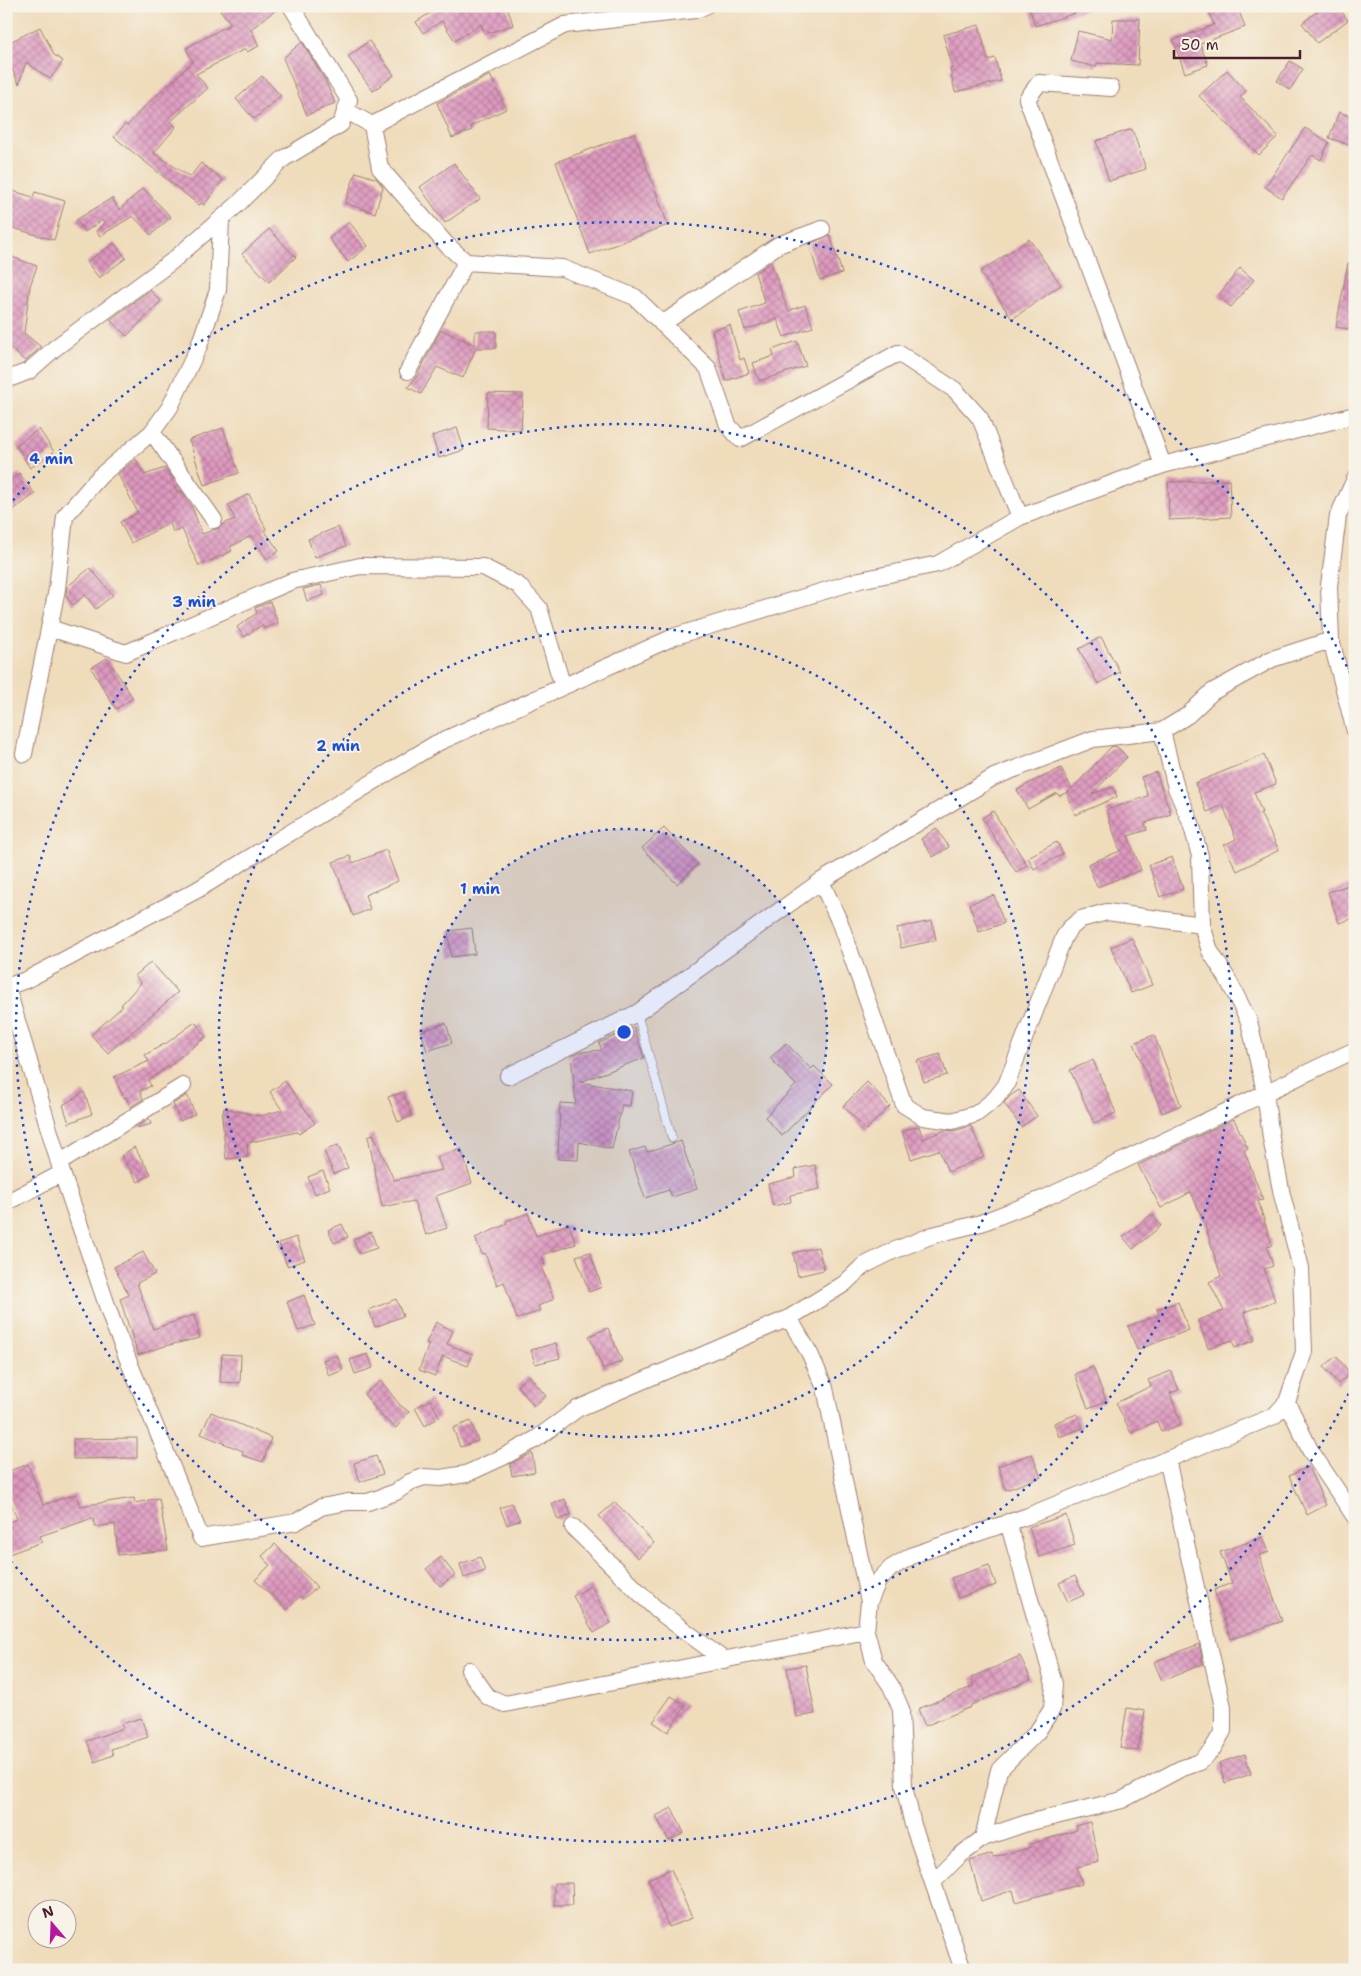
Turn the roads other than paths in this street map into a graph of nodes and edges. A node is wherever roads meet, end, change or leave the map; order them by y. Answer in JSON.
{"nodes":[{"id":1,"x":291,"y":6,"type":"edge"},
{"id":2,"x":705,"y":6,"type":"edge"},
{"id":3,"x":1111,"y":88,"type":"dead end"},
{"id":4,"x":345,"y":110,"type":"junction"},
{"id":5,"x":372,"y":125,"type":"junction"},
{"id":6,"x":221,"y":219,"type":"junction"},
{"id":7,"x":822,"y":229,"type":"dead end"},
{"id":8,"x":466,"y":262,"type":"junction"},
{"id":9,"x":662,"y":324,"type":"junction"},
{"id":10,"x":408,"y":371,"type":"dead end"},
{"id":11,"x":6,"y":380,"type":"edge"},
{"id":12,"x":1355,"y":415,"type":"edge"},
{"id":13,"x":152,"y":432,"type":"junction"},
{"id":14,"x":1163,"y":465,"type":"junction"},
{"id":15,"x":1355,"y":479,"type":"edge"},
{"id":16,"x":1020,"y":517,"type":"junction"},
{"id":17,"x":214,"y":520,"type":"dead end"},
{"id":18,"x":50,"y":628,"type":"junction"},
{"id":19,"x":1331,"y":640,"type":"junction"},
{"id":20,"x":562,"y":687,"type":"junction"},
{"id":21,"x":1162,"y":731,"type":"junction"},
{"id":22,"x":1355,"y":731,"type":"edge"},
{"id":23,"x":24,"y":754,"type":"dead end"},
{"id":24,"x":820,"y":881,"type":"junction"},
{"id":25,"x":1202,"y":925,"type":"junction"},
{"id":26,"x":7,"y":987,"type":"edge"},
{"id":27,"x":637,"y":1013,"type":"junction"},
{"id":28,"x":1355,"y":1050,"type":"edge"},
{"id":29,"x":508,"y":1076,"type":"dead end"},
{"id":30,"x":183,"y":1086,"type":"dead end"},
{"id":31,"x":1265,"y":1092,"type":"junction"},
{"id":32,"x":672,"y":1138,"type":"dead end"},
{"id":33,"x":60,"y":1168,"type":"junction"},
{"id":34,"x":6,"y":1203,"type":"edge"},
{"id":35,"x":789,"y":1318,"type":"junction"},
{"id":36,"x":1287,"y":1402,"type":"junction"},
{"id":37,"x":1168,"y":1459,"type":"junction"},
{"id":38,"x":1355,"y":1517,"type":"edge"},
{"id":39,"x":1008,"y":1522,"type":"junction"},
{"id":40,"x":573,"y":1527,"type":"dead end"},
{"id":41,"x":869,"y":1602,"type":"junction"},
{"id":42,"x":866,"y":1632,"type":"junction"},
{"id":43,"x":724,"y":1660,"type":"junction"},
{"id":44,"x":469,"y":1670,"type":"dead end"},
{"id":45,"x":983,"y":1838,"type":"junction"},
{"id":46,"x":933,"y":1882,"type":"junction"},
{"id":47,"x":963,"y":1970,"type":"edge"}],
"edges":[{"from":1,"to":4,"type":"street"},
{"from":2,"to":5,"type":"street"},
{"from":3,"to":14,"type":"street"},
{"from":4,"to":5,"type":"street"},
{"from":4,"to":6,"type":"street"},
{"from":5,"to":8,"type":"street"},
{"from":6,"to":11,"type":"street"},
{"from":6,"to":13,"type":"street"},
{"from":7,"to":9,"type":"street"},
{"from":8,"to":9,"type":"street"},
{"from":8,"to":10,"type":"street"},
{"from":9,"to":16,"type":"street"},
{"from":12,"to":14,"type":"street"},
{"from":13,"to":17,"type":"street"},
{"from":13,"to":18,"type":"street"},
{"from":14,"to":16,"type":"street"},
{"from":15,"to":19,"type":"street"},
{"from":16,"to":20,"type":"street"},
{"from":18,"to":20,"type":"street"},
{"from":18,"to":23,"type":"street"},
{"from":19,"to":21,"type":"street"},
{"from":19,"to":22,"type":"street"},
{"from":20,"to":26,"type":"street"},
{"from":21,"to":24,"type":"street"},
{"from":21,"to":25,"type":"street"},
{"from":24,"to":25,"type":"street"},
{"from":24,"to":27,"type":"street"},
{"from":25,"to":31,"type":"street"},
{"from":26,"to":33,"type":"street"},
{"from":27,"to":29,"type":"street"},
{"from":27,"to":32,"type":"lane"},
{"from":28,"to":31,"type":"street"},
{"from":30,"to":33,"type":"street"},
{"from":31,"to":35,"type":"street"},
{"from":31,"to":36,"type":"street"},
{"from":33,"to":34,"type":"street"},
{"from":33,"to":35,"type":"street"},
{"from":35,"to":41,"type":"street"},
{"from":36,"to":37,"type":"street"},
{"from":36,"to":38,"type":"street"},
{"from":37,"to":39,"type":"street"},
{"from":37,"to":45,"type":"street"},
{"from":39,"to":41,"type":"street"},
{"from":39,"to":45,"type":"street"},
{"from":40,"to":43,"type":"street"},
{"from":41,"to":42,"type":"street"},
{"from":42,"to":43,"type":"street"},
{"from":42,"to":46,"type":"street"},
{"from":43,"to":44,"type":"street"},
{"from":45,"to":46,"type":"street"},
{"from":46,"to":47,"type":"street"}]}
